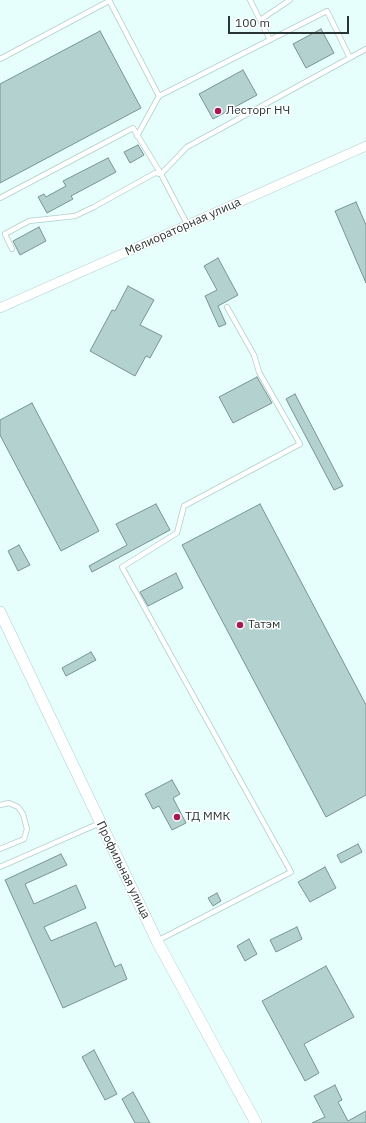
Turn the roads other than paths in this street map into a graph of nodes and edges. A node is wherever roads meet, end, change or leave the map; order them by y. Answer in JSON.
{"nodes":[{"id":1,"x":109,"y":0,"type":"edge"},
{"id":2,"x":250,"y":0,"type":"edge"},
{"id":3,"x":290,"y":0,"type":"edge"},
{"id":4,"x":260,"y":20,"type":"junction"},
{"id":5,"x":270,"y":40,"type":"junction"},
{"id":6,"x":366,"y":49,"type":"edge"},
{"id":7,"x":350,"y":58,"type":"junction"},
{"id":8,"x":0,"y":59,"type":"edge"},
{"id":9,"x":159,"y":96,"type":"junction"},
{"id":10,"x":137,"y":136,"type":"junction"},
{"id":11,"x":366,"y":146,"type":"edge"},
{"id":12,"x":161,"y":174,"type":"junction"},
{"id":13,"x":0,"y":198,"type":"edge"},
{"id":14,"x":187,"y":224,"type":"junction"},
{"id":15,"x":12,"y":249,"type":"dead end"},
{"id":16,"x":227,"y":307,"type":"dead end"},
{"id":17,"x":0,"y":308,"type":"edge"},
{"id":18,"x":0,"y":612,"type":"edge"},
{"id":19,"x":0,"y":805,"type":"edge"},
{"id":20,"x":100,"y":823,"type":"junction"},
{"id":21,"x":0,"y":849,"type":"edge"},
{"id":22,"x":0,"y":867,"type":"edge"},
{"id":23,"x":157,"y":941,"type":"junction"},
{"id":24,"x":256,"y":1123,"type":"edge"}],
"edges":[{"from":1,"to":8,"type":"lane"},
{"from":1,"to":9,"type":"lane"},
{"from":2,"to":4,"type":"lane"},
{"from":3,"to":4,"type":"lane"},
{"from":4,"to":5,"type":"lane"},
{"from":5,"to":7,"type":"lane"},
{"from":5,"to":9,"type":"lane"},
{"from":6,"to":7,"type":"lane"},
{"from":7,"to":12,"type":"lane"},
{"from":9,"to":10,"type":"lane"},
{"from":10,"to":12,"type":"lane"},
{"from":10,"to":13,"type":"lane"},
{"from":11,"to":14,"type":"street","name":"Мелиораторная улица"},
{"from":12,"to":14,"type":"lane"},
{"from":12,"to":15,"type":"lane"},
{"from":14,"to":17,"type":"street","name":"Мелиораторная улица"},
{"from":16,"to":23,"type":"lane"},
{"from":18,"to":20,"type":"street","name":"Профильная улица"},
{"from":19,"to":21,"type":"lane"},
{"from":20,"to":22,"type":"lane"},
{"from":20,"to":23,"type":"street","name":"Профильная улица"},
{"from":23,"to":24,"type":"street","name":"Профильная улица"}]}
